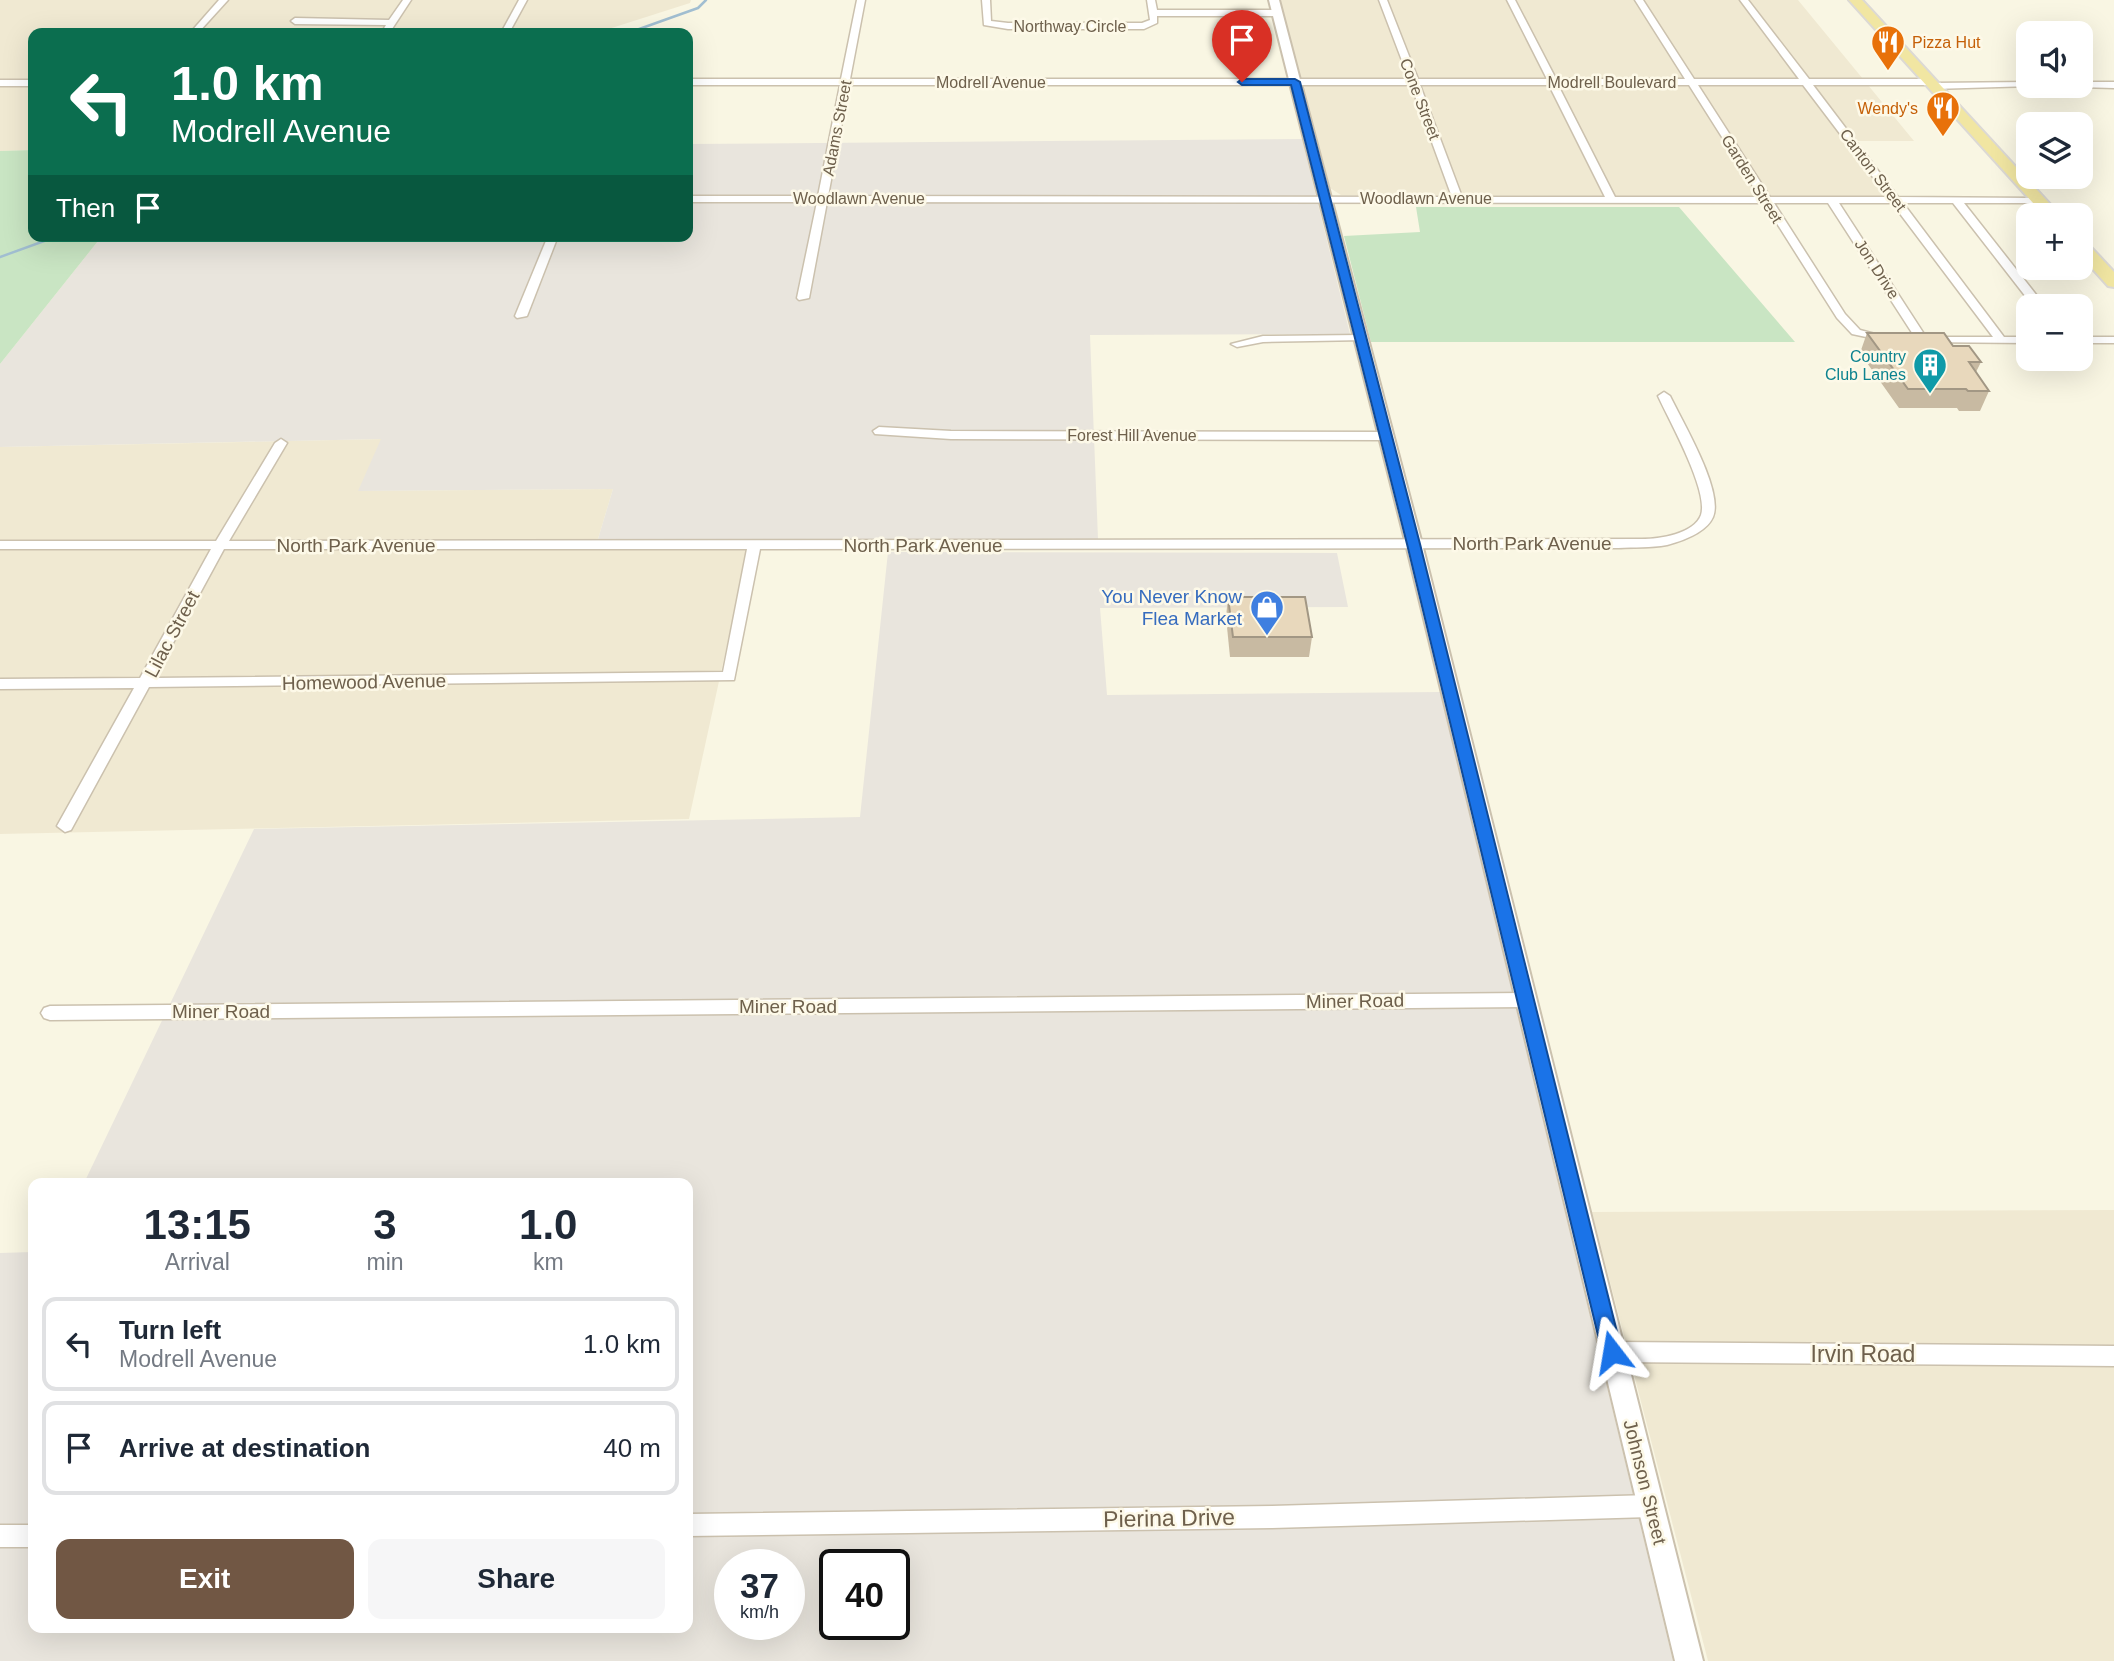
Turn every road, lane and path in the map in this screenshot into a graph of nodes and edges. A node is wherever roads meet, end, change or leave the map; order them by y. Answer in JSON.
{"nodes":[{"id":1,"x":224,"y":0,"type":"edge"},
{"id":2,"x":407,"y":0,"type":"edge"},
{"id":3,"x":523,"y":0,"type":"edge"},
{"id":4,"x":861,"y":0,"type":"edge"},
{"id":5,"x":986,"y":0,"type":"edge"},
{"id":6,"x":1151,"y":0,"type":"edge"},
{"id":7,"x":1383,"y":0,"type":"edge"},
{"id":8,"x":1511,"y":0,"type":"edge"},
{"id":9,"x":1639,"y":0,"type":"edge"},
{"id":10,"x":1744,"y":0,"type":"edge"},
{"id":11,"x":1855,"y":0,"type":"edge"},
{"id":12,"x":1276,"y":6,"type":"edge"},
{"id":13,"x":1153,"y":13,"type":"junction"},
{"id":14,"x":295,"y":20,"type":"dead end"},
{"id":15,"x":391,"y":23,"type":"junction"},
{"id":16,"x":199,"y":28,"type":"edge"},
{"id":17,"x":388,"y":28,"type":"edge"},
{"id":18,"x":508,"y":28,"type":"edge"},
{"id":19,"x":693,"y":82,"type":"edge"},
{"id":20,"x":846,"y":82,"type":"junction"},
{"id":21,"x":1295,"y":82,"type":"junction"},
{"id":22,"x":1413,"y":82,"type":"junction"},
{"id":23,"x":1554,"y":82,"type":"junction"},
{"id":24,"x":1692,"y":82,"type":"junction"},
{"id":25,"x":1807,"y":82,"type":"junction"},
{"id":26,"x":0,"y":83,"type":"edge"},
{"id":27,"x":28,"y":83,"type":"edge"},
{"id":28,"x":1931,"y":84,"type":"junction"},
{"id":29,"x":2016,"y":85,"type":"edge"},
{"id":30,"x":2093,"y":85,"type":"edge"},
{"id":31,"x":2114,"y":85,"type":"edge"},
{"id":32,"x":823,"y":198,"type":"junction"},
{"id":33,"x":1458,"y":198,"type":"junction"},
{"id":34,"x":1611,"y":198,"type":"junction"},
{"id":35,"x":693,"y":199,"type":"edge"},
{"id":36,"x":1325,"y":199,"type":"junction"},
{"id":37,"x":1763,"y":199,"type":"junction"},
{"id":38,"x":1831,"y":199,"type":"junction"},
{"id":39,"x":1895,"y":200,"type":"junction"},
{"id":40,"x":1956,"y":200,"type":"junction"},
{"id":41,"x":2038,"y":200,"type":"junction"},
{"id":42,"x":2041,"y":203,"type":"edge"},
{"id":43,"x":551,"y":242,"type":"edge"},
{"id":44,"x":2093,"y":259,"type":"edge"},
{"id":45,"x":2114,"y":282,"type":"edge"},
{"id":46,"x":2030,"y":294,"type":"edge"},
{"id":47,"x":803,"y":298,"type":"dead end"},
{"id":48,"x":521,"y":316,"type":"dead end"},
{"id":49,"x":1361,"y":338,"type":"junction"},
{"id":50,"x":1922,"y":340,"type":"junction"},
{"id":51,"x":2001,"y":340,"type":"junction"},
{"id":52,"x":2016,"y":340,"type":"edge"},
{"id":53,"x":2093,"y":340,"type":"edge"},
{"id":54,"x":2114,"y":340,"type":"edge"},
{"id":55,"x":1237,"y":344,"type":"dead end"},
{"id":56,"x":1664,"y":396,"type":"dead end"},
{"id":57,"x":879,"y":431,"type":"dead end"},
{"id":58,"x":1386,"y":436,"type":"junction"},
{"id":59,"x":281,"y":443,"type":"dead end"},
{"id":60,"x":1414,"y":544,"type":"junction"},
{"id":61,"x":0,"y":545,"type":"edge"},
{"id":62,"x":220,"y":545,"type":"junction"},
{"id":63,"x":754,"y":545,"type":"junction"},
{"id":64,"x":0,"y":684,"type":"edge"},
{"id":65,"x":145,"y":685,"type":"junction"},
{"id":66,"x":65,"y":827,"type":"dead end"},
{"id":67,"x":1525,"y":1000,"type":"junction"},
{"id":68,"x":50,"y":1013,"type":"dead end"},
{"id":69,"x":1612,"y":1352,"type":"junction"},
{"id":70,"x":2114,"y":1356,"type":"edge"},
{"id":71,"x":1650,"y":1506,"type":"junction"},
{"id":72,"x":693,"y":1525,"type":"edge"},
{"id":73,"x":0,"y":1536,"type":"edge"},
{"id":74,"x":28,"y":1536,"type":"edge"},
{"id":75,"x":1689,"y":1661,"type":"edge"}],
"edges":[{"from":1,"to":16,"type":"street"},
{"from":2,"to":15,"type":"street"},
{"from":3,"to":18,"type":"street"},
{"from":4,"to":20,"type":"street","name":"Adams Street"},
{"from":5,"to":13,"type":"street","name":"Northway Circle"},
{"from":6,"to":13,"type":"street","name":"Northway Circle"},
{"from":7,"to":22,"type":"street","name":"Cone Street"},
{"from":8,"to":23,"type":"street"},
{"from":9,"to":24,"type":"street","name":"Garden Street"},
{"from":10,"to":25,"type":"street","name":"Canton Street"},
{"from":11,"to":28,"type":"main road"},
{"from":12,"to":13,"type":"street"},
{"from":12,"to":21,"type":"street","name":"Johnson Street"},
{"from":14,"to":15,"type":"street"},
{"from":15,"to":17,"type":"street"},
{"from":19,"to":20,"type":"street","name":"Modrell Avenue"},
{"from":20,"to":21,"type":"street","name":"Modrell Avenue"},
{"from":20,"to":32,"type":"street","name":"Adams Street"},
{"from":21,"to":22,"type":"street","name":"Modrell Boulevard"},
{"from":21,"to":36,"type":"street","name":"Johnson Street"},
{"from":22,"to":23,"type":"street","name":"Modrell Boulevard"},
{"from":22,"to":33,"type":"street","name":"Cone Street"},
{"from":23,"to":24,"type":"street","name":"Modrell Boulevard"},
{"from":23,"to":34,"type":"street"},
{"from":24,"to":25,"type":"street","name":"Modrell Boulevard"},
{"from":24,"to":37,"type":"street","name":"Garden Street"},
{"from":25,"to":28,"type":"street","name":"Modrell Boulevard"},
{"from":25,"to":39,"type":"street","name":"Canton Street"},
{"from":26,"to":27,"type":"street"},
{"from":28,"to":29,"type":"street","name":"Modrell Boulevard"},
{"from":28,"to":41,"type":"main road"},
{"from":30,"to":31,"type":"street"},
{"from":32,"to":35,"type":"street","name":"Woodlawn Avenue"},
{"from":32,"to":36,"type":"street","name":"Woodlawn Avenue"},
{"from":32,"to":47,"type":"street","name":"Adams Street"},
{"from":33,"to":34,"type":"street","name":"Woodlawn Avenue"},
{"from":33,"to":36,"type":"street","name":"Woodlawn Avenue"},
{"from":34,"to":37,"type":"street","name":"Woodlawn Avenue"},
{"from":36,"to":49,"type":"street","name":"Johnson Street"},
{"from":37,"to":38,"type":"street","name":"Woodlawn Avenue"},
{"from":37,"to":50,"type":"street","name":"Garden Street"},
{"from":38,"to":39,"type":"street","name":"Woodlawn Avenue"},
{"from":38,"to":50,"type":"street","name":"Jon Drive"},
{"from":39,"to":40,"type":"street","name":"Woodlawn Avenue"},
{"from":39,"to":51,"type":"street","name":"Canton Street"},
{"from":40,"to":41,"type":"street","name":"Woodlawn Avenue"},
{"from":40,"to":46,"type":"street"},
{"from":41,"to":42,"type":"main road"},
{"from":43,"to":48,"type":"street"},
{"from":44,"to":45,"type":"main road"},
{"from":49,"to":55,"type":"street"},
{"from":49,"to":58,"type":"street","name":"Johnson Street"},
{"from":50,"to":51,"type":"street"},
{"from":51,"to":52,"type":"street"},
{"from":53,"to":54,"type":"street"},
{"from":56,"to":60,"type":"street","name":"North Park Avenue"},
{"from":57,"to":58,"type":"street","name":"Forest Hill Avenue"},
{"from":58,"to":60,"type":"street","name":"Johnson Street"},
{"from":59,"to":62,"type":"street","name":"Lilac Street"},
{"from":60,"to":63,"type":"street","name":"North Park Avenue"},
{"from":60,"to":67,"type":"street","name":"Johnson Street"},
{"from":61,"to":62,"type":"street","name":"North Park Avenue"},
{"from":62,"to":63,"type":"street","name":"North Park Avenue"},
{"from":62,"to":65,"type":"street","name":"Lilac Street"},
{"from":63,"to":65,"type":"street","name":"Homewood Avenue"},
{"from":64,"to":65,"type":"street","name":"Homewood Avenue"},
{"from":65,"to":66,"type":"street","name":"Lilac Street"},
{"from":67,"to":68,"type":"street","name":"Miner Road"},
{"from":67,"to":69,"type":"street","name":"Johnson Street"},
{"from":69,"to":70,"type":"street","name":"Irvin Road"},
{"from":69,"to":71,"type":"street","name":"Johnson Street"},
{"from":71,"to":72,"type":"street","name":"Pierina Drive"},
{"from":71,"to":75,"type":"street","name":"Johnson Street"},
{"from":73,"to":74,"type":"street"}]}
